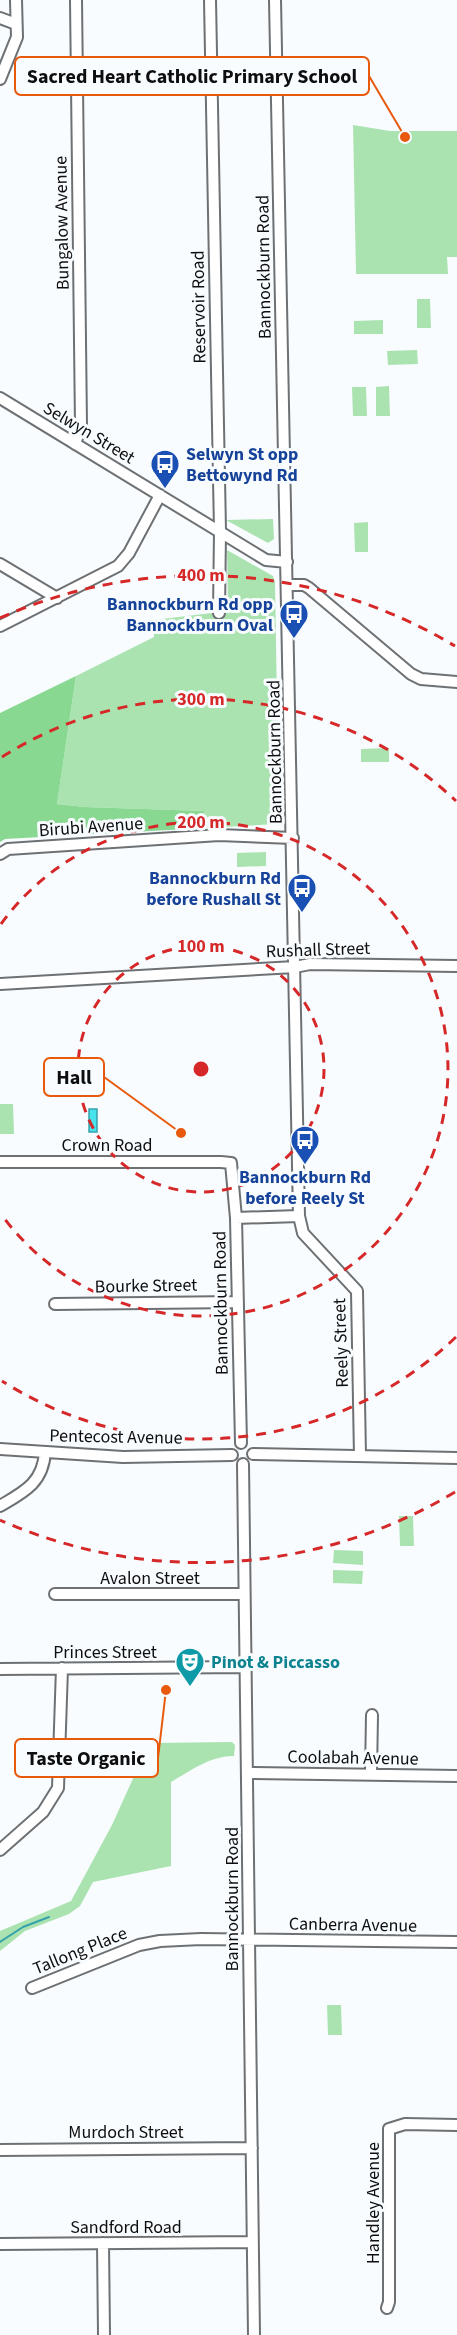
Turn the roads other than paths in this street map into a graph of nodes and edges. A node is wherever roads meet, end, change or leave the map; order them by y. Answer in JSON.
{"nodes":[{"id":1,"x":16,"y":0,"type":"edge"},
{"id":2,"x":76,"y":0,"type":"edge"},
{"id":3,"x":210,"y":0,"type":"edge"},
{"id":4,"x":275,"y":0,"type":"edge"},
{"id":5,"x":0,"y":18,"type":"edge"},
{"id":6,"x":16,"y":24,"type":"junction"},
{"id":7,"x":0,"y":80,"type":"edge"},
{"id":8,"x":0,"y":398,"type":"edge"},
{"id":9,"x":75,"y":444,"type":"junction"},
{"id":10,"x":160,"y":495,"type":"junction"},
{"id":11,"x":220,"y":531,"type":"junction"},
{"id":12,"x":287,"y":562,"type":"junction"},
{"id":13,"x":0,"y":564,"type":"edge"},
{"id":14,"x":287,"y":585,"type":"junction"},
{"id":15,"x":57,"y":598,"type":"junction"},
{"id":16,"x":219,"y":613,"type":"dead end"},
{"id":17,"x":0,"y":626,"type":"edge"},
{"id":18,"x":457,"y":682,"type":"edge"},
{"id":19,"x":293,"y":838,"type":"junction"},
{"id":20,"x":0,"y":854,"type":"edge"},
{"id":21,"x":457,"y":966,"type":"edge"},
{"id":22,"x":295,"y":967,"type":"junction"},
{"id":23,"x":0,"y":984,"type":"edge"},
{"id":24,"x":0,"y":1162,"type":"edge"},
{"id":25,"x":299,"y":1216,"type":"junction"},
{"id":26,"x":236,"y":1218,"type":"junction"},
{"id":27,"x":238,"y":1302,"type":"junction"},
{"id":28,"x":55,"y":1304,"type":"dead end"},
{"id":29,"x":241,"y":1443,"type":"junction"},
{"id":30,"x":0,"y":1449,"type":"edge"},
{"id":31,"x":45,"y":1452,"type":"junction"},
{"id":32,"x":253,"y":1454,"type":"junction"},
{"id":33,"x":232,"y":1455,"type":"junction"},
{"id":34,"x":360,"y":1456,"type":"junction"},
{"id":35,"x":457,"y":1458,"type":"edge"},
{"id":36,"x":243,"y":1464,"type":"junction"},
{"id":37,"x":0,"y":1506,"type":"edge"},
{"id":38,"x":55,"y":1594,"type":"dead end"},
{"id":39,"x":244,"y":1594,"type":"junction"},
{"id":40,"x":246,"y":1667,"type":"junction"},
{"id":41,"x":0,"y":1668,"type":"edge"},
{"id":42,"x":62,"y":1668,"type":"junction"},
{"id":43,"x":372,"y":1715,"type":"dead end"},
{"id":44,"x":248,"y":1773,"type":"junction"},
{"id":45,"x":371,"y":1774,"type":"junction"},
{"id":46,"x":457,"y":1776,"type":"edge"},
{"id":47,"x":0,"y":1850,"type":"edge"},
{"id":48,"x":249,"y":1940,"type":"junction"},
{"id":49,"x":457,"y":1942,"type":"edge"},
{"id":50,"x":32,"y":1988,"type":"dead end"},
{"id":51,"x":457,"y":2125,"type":"edge"},
{"id":52,"x":252,"y":2148,"type":"junction"},
{"id":53,"x":0,"y":2150,"type":"edge"},
{"id":54,"x":252,"y":2242,"type":"junction"},
{"id":55,"x":103,"y":2243,"type":"junction"},
{"id":56,"x":0,"y":2244,"type":"edge"},
{"id":57,"x":387,"y":2308,"type":"dead end"},
{"id":58,"x":104,"y":2335,"type":"edge"},
{"id":59,"x":254,"y":2335,"type":"edge"}],
"edges":[{"from":1,"to":6,"type":"street"},
{"from":2,"to":9,"type":"street","name":"Bungalow Avenue"},
{"from":3,"to":11,"type":"street","name":"Reservoir Road"},
{"from":4,"to":12,"type":"street","name":"Bannockburn Road"},
{"from":5,"to":6,"type":"street"},
{"from":6,"to":7,"type":"street"},
{"from":8,"to":9,"type":"street","name":"Selwyn Street"},
{"from":9,"to":10,"type":"street","name":"Selwyn Street"},
{"from":10,"to":11,"type":"street","name":"Selwyn Street"},
{"from":10,"to":15,"type":"street"},
{"from":11,"to":12,"type":"street","name":"Selwyn Street"},
{"from":11,"to":16,"type":"street","name":"Reservoir Road"},
{"from":12,"to":14,"type":"street","name":"Bannockburn Road"},
{"from":13,"to":15,"type":"street"},
{"from":14,"to":18,"type":"street"},
{"from":14,"to":19,"type":"street","name":"Bannockburn Road"},
{"from":15,"to":17,"type":"street"},
{"from":19,"to":20,"type":"street","name":"Birubi Avenue"},
{"from":19,"to":22,"type":"street","name":"Bannockburn Road"},
{"from":21,"to":22,"type":"street","name":"Rushall Street"},
{"from":22,"to":23,"type":"street","name":"Rushall Street"},
{"from":22,"to":25,"type":"street","name":"Bannockburn Road"},
{"from":24,"to":26,"type":"street","name":"Crown Road"},
{"from":25,"to":26,"type":"street","name":"Bannockburn Road"},
{"from":25,"to":34,"type":"street","name":"Reely Street"},
{"from":26,"to":27,"type":"street","name":"Bannockburn Road"},
{"from":27,"to":28,"type":"street","name":"Bourke Street"},
{"from":27,"to":29,"type":"street","name":"Bannockburn Road"},
{"from":29,"to":32,"type":"street"},
{"from":29,"to":33,"type":"street"},
{"from":30,"to":31,"type":"street","name":"Pentecost Avenue"},
{"from":31,"to":33,"type":"street","name":"Pentecost Avenue"},
{"from":31,"to":37,"type":"street"},
{"from":32,"to":34,"type":"street"},
{"from":32,"to":36,"type":"street"},
{"from":33,"to":36,"type":"street"},
{"from":34,"to":35,"type":"street"},
{"from":36,"to":39,"type":"street","name":"Bannockburn Road"},
{"from":38,"to":39,"type":"street","name":"Avalon Street"},
{"from":39,"to":40,"type":"street","name":"Bannockburn Road"},
{"from":40,"to":42,"type":"street","name":"Princes Street"},
{"from":40,"to":44,"type":"street","name":"Bannockburn Road"},
{"from":41,"to":42,"type":"street","name":"Princes Street"},
{"from":42,"to":47,"type":"street"},
{"from":43,"to":45,"type":"street"},
{"from":44,"to":45,"type":"street","name":"Coolabah Avenue"},
{"from":44,"to":48,"type":"street","name":"Bannockburn Road"},
{"from":45,"to":46,"type":"street","name":"Coolabah Avenue"},
{"from":48,"to":49,"type":"street","name":"Canberra Avenue"},
{"from":48,"to":50,"type":"street","name":"Tallong Place"},
{"from":48,"to":52,"type":"street","name":"Bannockburn Road"},
{"from":51,"to":57,"type":"street","name":"Handley Avenue"},
{"from":52,"to":53,"type":"street","name":"Murdoch Street"},
{"from":52,"to":54,"type":"street","name":"Bannockburn Road"},
{"from":54,"to":55,"type":"street","name":"Sandford Road"},
{"from":54,"to":59,"type":"street","name":"Bannockburn Road"},
{"from":55,"to":56,"type":"street","name":"Sandford Road"},
{"from":55,"to":58,"type":"street"}]}
